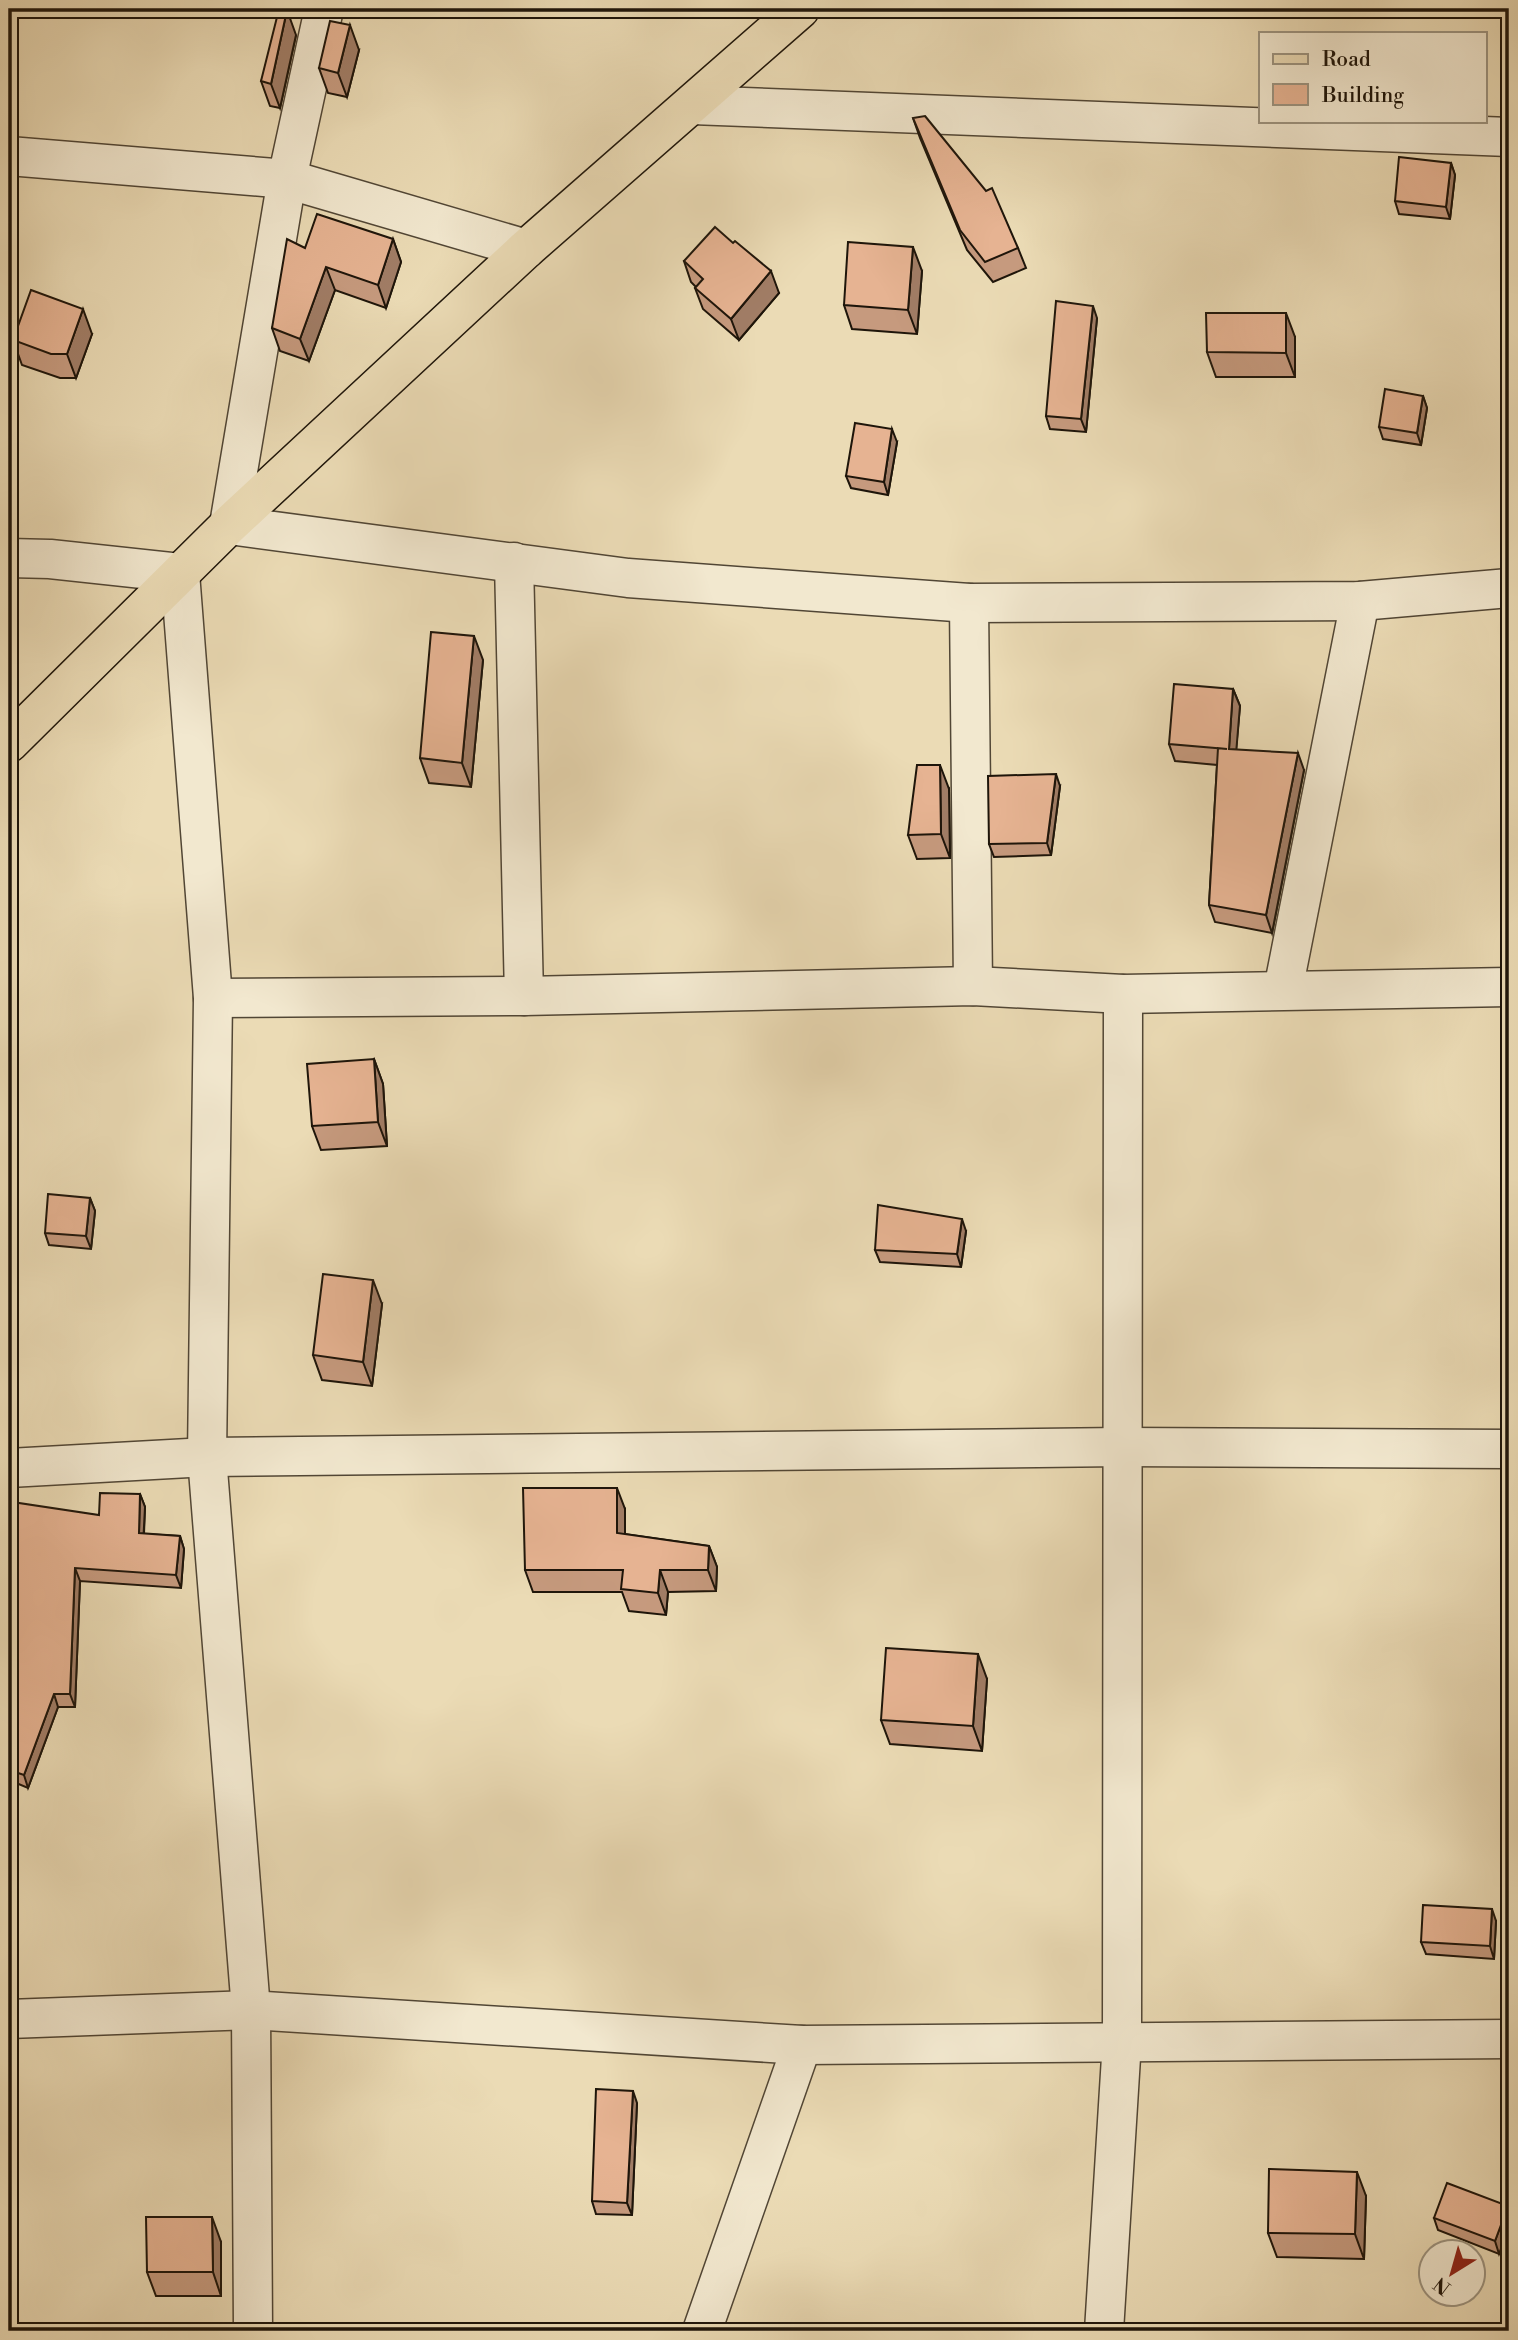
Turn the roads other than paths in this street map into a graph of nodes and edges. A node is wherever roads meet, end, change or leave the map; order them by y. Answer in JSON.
{"nodes":[{"id":1,"x":324,"y":9,"type":"edge"},
{"id":2,"x":800,"y":9,"type":"edge"},
{"id":3,"x":692,"y":105,"type":"junction"},
{"id":4,"x":1509,"y":137,"type":"edge"},
{"id":5,"x":9,"y":156,"type":"edge"},
{"id":6,"x":286,"y":179,"type":"junction"},
{"id":7,"x":526,"y":250,"type":"junction"},
{"id":8,"x":229,"y":525,"type":"junction"},
{"id":9,"x":9,"y":558,"type":"edge"},
{"id":10,"x":514,"y":562,"type":"junction"},
{"id":11,"x":180,"y":573,"type":"junction"},
{"id":12,"x":1509,"y":588,"type":"edge"},
{"id":13,"x":1360,"y":601,"type":"junction"},
{"id":14,"x":969,"y":603,"type":"junction"},
{"id":15,"x":9,"y":743,"type":"edge"},
{"id":16,"x":973,"y":986,"type":"junction"},
{"id":17,"x":1509,"y":987,"type":"edge"},
{"id":18,"x":1283,"y":990,"type":"junction"},
{"id":19,"x":1123,"y":994,"type":"junction"},
{"id":20,"x":524,"y":996,"type":"junction"},
{"id":21,"x":214,"y":998,"type":"junction"},
{"id":22,"x":1122,"y":1447,"type":"junction"},
{"id":23,"x":1509,"y":1449,"type":"edge"},
{"id":24,"x":207,"y":1457,"type":"junction"},
{"id":25,"x":9,"y":1468,"type":"edge"},
{"id":26,"x":251,"y":2010,"type":"junction"},
{"id":27,"x":9,"y":2019,"type":"edge"},
{"id":28,"x":1509,"y":2039,"type":"edge"},
{"id":29,"x":1122,"y":2041,"type":"junction"},
{"id":30,"x":802,"y":2045,"type":"junction"},
{"id":31,"x":254,"y":2331,"type":"edge"},
{"id":32,"x":702,"y":2331,"type":"edge"},
{"id":33,"x":1104,"y":2331,"type":"edge"}],
"edges":[{"from":1,"to":6,"type":"street"},
{"from":2,"to":3,"type":"main road"},
{"from":3,"to":4,"type":"street"},
{"from":3,"to":7,"type":"main road"},
{"from":5,"to":6,"type":"street"},
{"from":6,"to":7,"type":"street"},
{"from":6,"to":8,"type":"street"},
{"from":7,"to":8,"type":"main road"},
{"from":8,"to":10,"type":"street"},
{"from":8,"to":11,"type":"main road"},
{"from":9,"to":11,"type":"street"},
{"from":10,"to":14,"type":"street"},
{"from":10,"to":20,"type":"street"},
{"from":11,"to":15,"type":"main road"},
{"from":11,"to":21,"type":"street"},
{"from":12,"to":13,"type":"street"},
{"from":13,"to":14,"type":"street"},
{"from":13,"to":18,"type":"street"},
{"from":14,"to":16,"type":"street"},
{"from":16,"to":19,"type":"street"},
{"from":16,"to":20,"type":"street"},
{"from":17,"to":18,"type":"street"},
{"from":18,"to":19,"type":"street"},
{"from":19,"to":22,"type":"street"},
{"from":20,"to":21,"type":"street"},
{"from":21,"to":24,"type":"street"},
{"from":22,"to":23,"type":"street"},
{"from":22,"to":24,"type":"street"},
{"from":22,"to":29,"type":"street"},
{"from":24,"to":25,"type":"street"},
{"from":24,"to":26,"type":"street"},
{"from":26,"to":27,"type":"street"},
{"from":26,"to":30,"type":"street"},
{"from":26,"to":31,"type":"street"},
{"from":28,"to":29,"type":"street"},
{"from":29,"to":30,"type":"street"},
{"from":29,"to":33,"type":"street"},
{"from":30,"to":32,"type":"street"}]}
